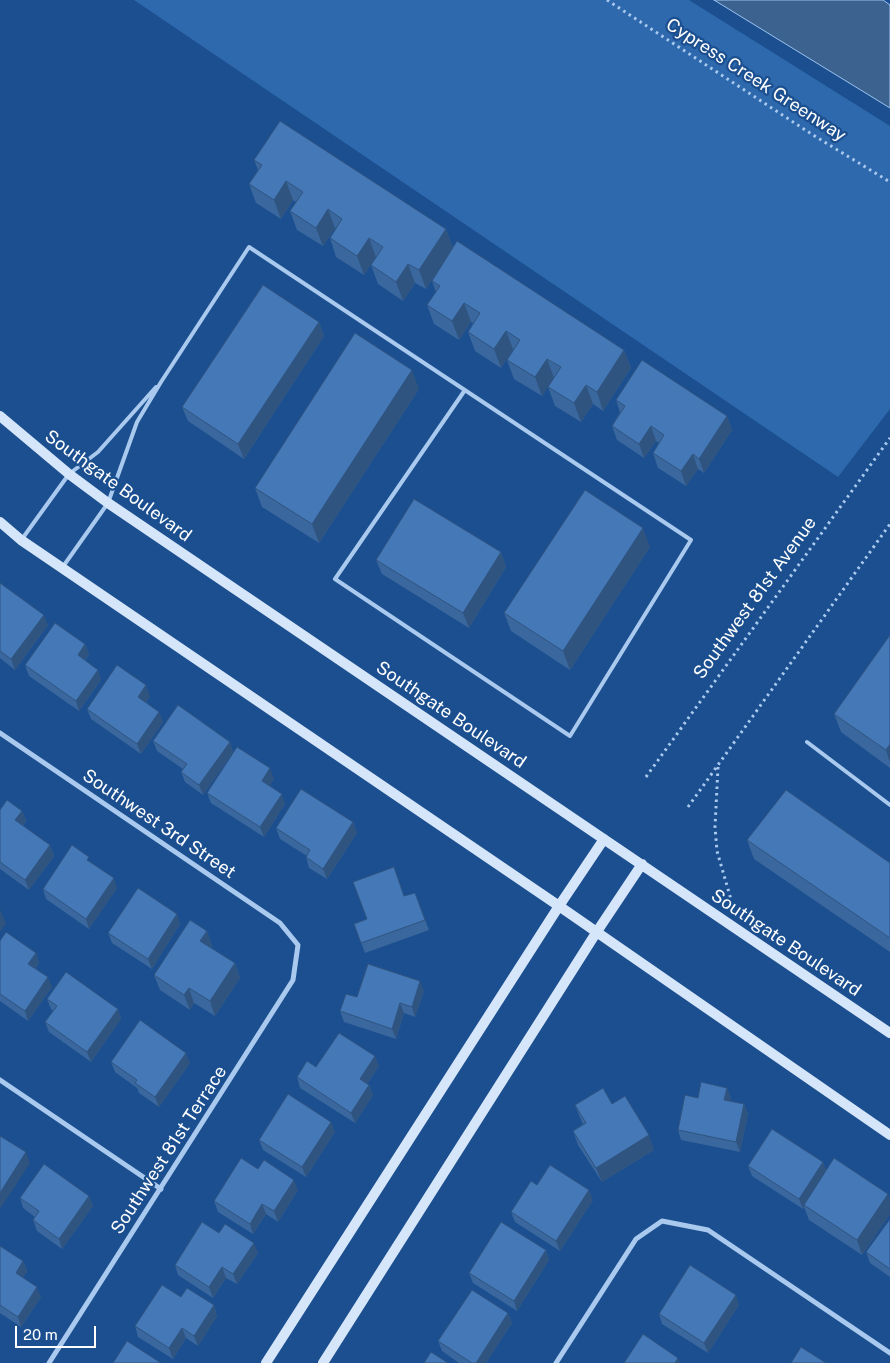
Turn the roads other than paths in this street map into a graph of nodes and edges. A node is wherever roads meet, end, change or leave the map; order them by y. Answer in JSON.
{"nodes":[{"id":1,"x":161,"y":382,"type":"junction"},
{"id":2,"x":465,"y":390,"type":"junction"},
{"id":3,"x":0,"y":416,"type":"edge"},
{"id":4,"x":69,"y":474,"type":"junction"},
{"id":5,"x":108,"y":503,"type":"junction"},
{"id":6,"x":0,"y":522,"type":"edge"},
{"id":7,"x":21,"y":540,"type":"junction"},
{"id":8,"x":62,"y":568,"type":"junction"},
{"id":9,"x":0,"y":733,"type":"edge"},
{"id":10,"x":807,"y":742,"type":"dead end"},
{"id":11,"x":890,"y":805,"type":"edge"},
{"id":12,"x":604,"y":839,"type":"junction"},
{"id":13,"x":642,"y":864,"type":"junction"},
{"id":14,"x":559,"y":906,"type":"junction"},
{"id":15,"x":596,"y":933,"type":"junction"},
{"id":16,"x":298,"y":945,"type":"joint"},
{"id":17,"x":890,"y":1033,"type":"edge"},
{"id":18,"x":0,"y":1080,"type":"edge"},
{"id":19,"x":890,"y":1135,"type":"edge"},
{"id":20,"x":160,"y":1189,"type":"junction"},
{"id":21,"x":890,"y":1354,"type":"edge"},
{"id":22,"x":49,"y":1363,"type":"edge"},
{"id":23,"x":266,"y":1363,"type":"edge"},
{"id":24,"x":323,"y":1363,"type":"edge"},
{"id":25,"x":556,"y":1363,"type":"edge"}],
"edges":[{"from":1,"to":2,"type":"lane"},
{"from":1,"to":4,"type":"lane"},
{"from":1,"to":5,"type":"lane"},
{"from":2,"to":2,"type":"lane"},
{"from":3,"to":4,"type":"main road","name":"Southgate Boulevard"},
{"from":4,"to":5,"type":"main road","name":"Southgate Boulevard"},
{"from":4,"to":7,"type":"lane"},
{"from":5,"to":8,"type":"lane"},
{"from":5,"to":12,"type":"main road","name":"Southgate Boulevard"},
{"from":6,"to":7,"type":"main road"},
{"from":7,"to":8,"type":"main road"},
{"from":8,"to":14,"type":"main road"},
{"from":9,"to":16,"type":"street","name":"Southwest 3rd Street"},
{"from":10,"to":11,"type":"lane"},
{"from":12,"to":13,"type":"main road","name":"Southgate Boulevard"},
{"from":12,"to":14,"type":"main road"},
{"from":13,"to":15,"type":"main road"},
{"from":13,"to":17,"type":"main road","name":"Southgate Boulevard"},
{"from":14,"to":15,"type":"main road"},
{"from":14,"to":23,"type":"main road"},
{"from":15,"to":19,"type":"main road"},
{"from":15,"to":24,"type":"main road"},
{"from":16,"to":20,"type":"street","name":"Southwest 81st Terrace"},
{"from":18,"to":20,"type":"street"},
{"from":20,"to":22,"type":"street","name":"Southwest 81st Terrace"},
{"from":21,"to":25,"type":"street"}]}
